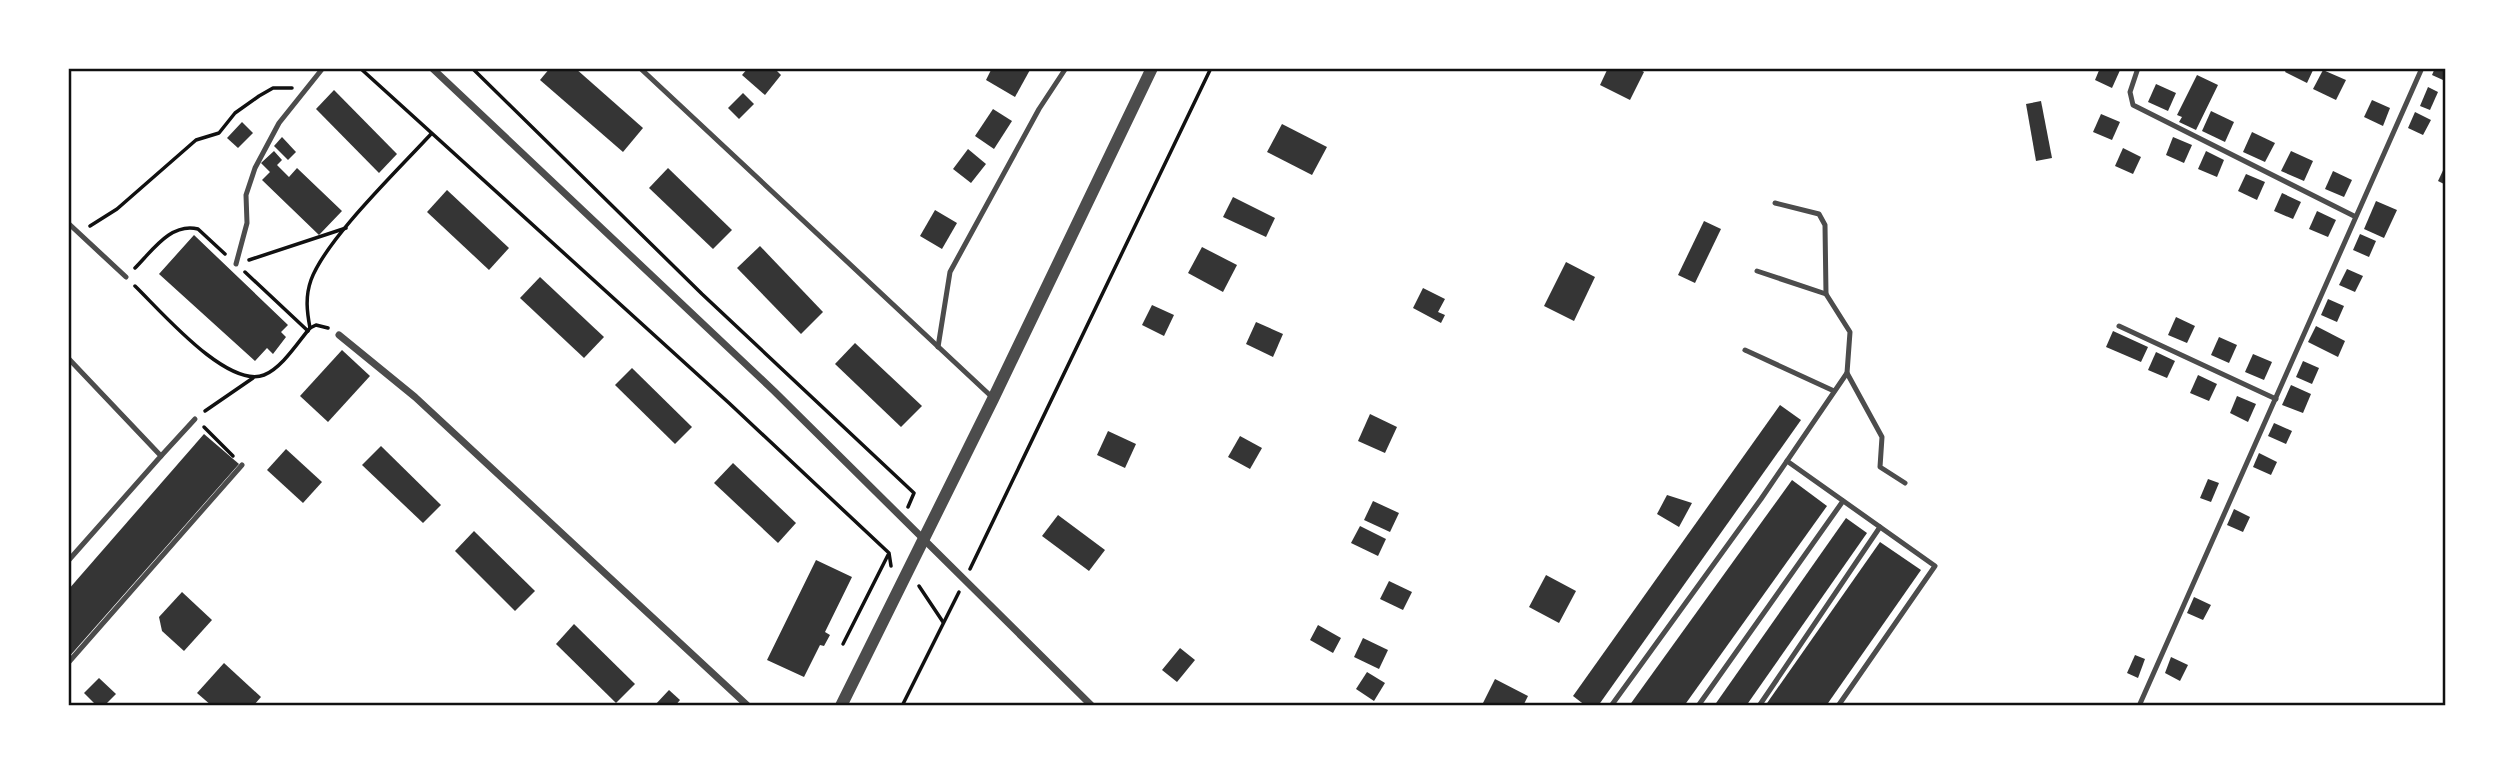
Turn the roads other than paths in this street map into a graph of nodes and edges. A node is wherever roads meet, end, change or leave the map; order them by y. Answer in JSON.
{"nodes":[{"id":1,"x":323,"y":68,"type":"edge"},
{"id":2,"x":432,"y":68,"type":"edge"},
{"id":3,"x":640,"y":68,"type":"edge"},
{"id":4,"x":1066,"y":68,"type":"edge"},
{"id":5,"x":1152,"y":68,"type":"edge"},
{"id":6,"x":2138,"y":68,"type":"edge"},
{"id":7,"x":2422,"y":68,"type":"edge"},
{"id":8,"x":1775,"y":203,"type":"dead end"},
{"id":9,"x":2354,"y":216,"type":"junction"},
{"id":10,"x":70,"y":225,"type":"edge"},
{"id":11,"x":236,"y":264,"type":"road end"},
{"id":12,"x":1757,"y":271,"type":"dead end"},
{"id":13,"x":126,"y":277,"type":"road end"},
{"id":14,"x":1826,"y":294,"type":"junction"},
{"id":15,"x":2119,"y":326,"type":"dead end"},
{"id":16,"x":339,"y":335,"type":"road end"},
{"id":17,"x":938,"y":346,"type":"junction"},
{"id":18,"x":1745,"y":350,"type":"dead end"},
{"id":19,"x":68,"y":358,"type":"edge"},
{"id":20,"x":1847,"y":373,"type":"junction"},
{"id":21,"x":1834,"y":391,"type":"junction"},
{"id":22,"x":993,"y":399,"type":"junction"},
{"id":23,"x":2276,"y":399,"type":"junction"},
{"id":24,"x":195,"y":419,"type":"road end"},
{"id":25,"x":161,"y":456,"type":"junction"},
{"id":26,"x":1787,"y":461,"type":"junction"},
{"id":27,"x":242,"y":465,"type":"road end"},
{"id":28,"x":1905,"y":484,"type":"dead end"},
{"id":29,"x":1843,"y":500,"type":"junction"},
{"id":30,"x":1880,"y":527,"type":"junction"},
{"id":31,"x":924,"y":539,"type":"junction"},
{"id":32,"x":68,"y":561,"type":"edge"},
{"id":33,"x":68,"y":663,"type":"edge"},
{"id":34,"x":748,"y":706,"type":"edge"},
{"id":35,"x":841,"y":706,"type":"edge"},
{"id":36,"x":1091,"y":706,"type":"edge"},
{"id":37,"x":1611,"y":706,"type":"edge"},
{"id":38,"x":1698,"y":706,"type":"edge"},
{"id":39,"x":1759,"y":706,"type":"edge"},
{"id":40,"x":1838,"y":706,"type":"edge"},
{"id":41,"x":2138,"y":706,"type":"edge"}],
"edges":[{"from":1,"to":11,"type":"lane"},
{"from":2,"to":31,"type":"street"},
{"from":3,"to":17,"type":"lane"},
{"from":4,"to":17,"type":"lane"},
{"from":5,"to":22,"type":"street"},
{"from":6,"to":9,"type":"lane"},
{"from":7,"to":9,"type":"lane"},
{"from":8,"to":14,"type":"lane"},
{"from":9,"to":23,"type":"lane"},
{"from":10,"to":13,"type":"lane"},
{"from":12,"to":14,"type":"lane"},
{"from":14,"to":20,"type":"lane"},
{"from":15,"to":23,"type":"lane"},
{"from":16,"to":34,"type":"street"},
{"from":17,"to":22,"type":"lane"},
{"from":18,"to":21,"type":"lane"},
{"from":19,"to":25,"type":"lane"},
{"from":20,"to":21,"type":"lane"},
{"from":20,"to":28,"type":"lane"},
{"from":21,"to":26,"type":"lane"},
{"from":22,"to":31,"type":"street"},
{"from":23,"to":41,"type":"lane"},
{"from":24,"to":25,"type":"lane"},
{"from":25,"to":32,"type":"lane"},
{"from":26,"to":29,"type":"lane"},
{"from":26,"to":37,"type":"lane"},
{"from":27,"to":33,"type":"lane"},
{"from":29,"to":30,"type":"lane"},
{"from":29,"to":38,"type":"lane"},
{"from":30,"to":39,"type":"lane"},
{"from":30,"to":40,"type":"lane"},
{"from":31,"to":35,"type":"street"},
{"from":31,"to":36,"type":"street"}]}
